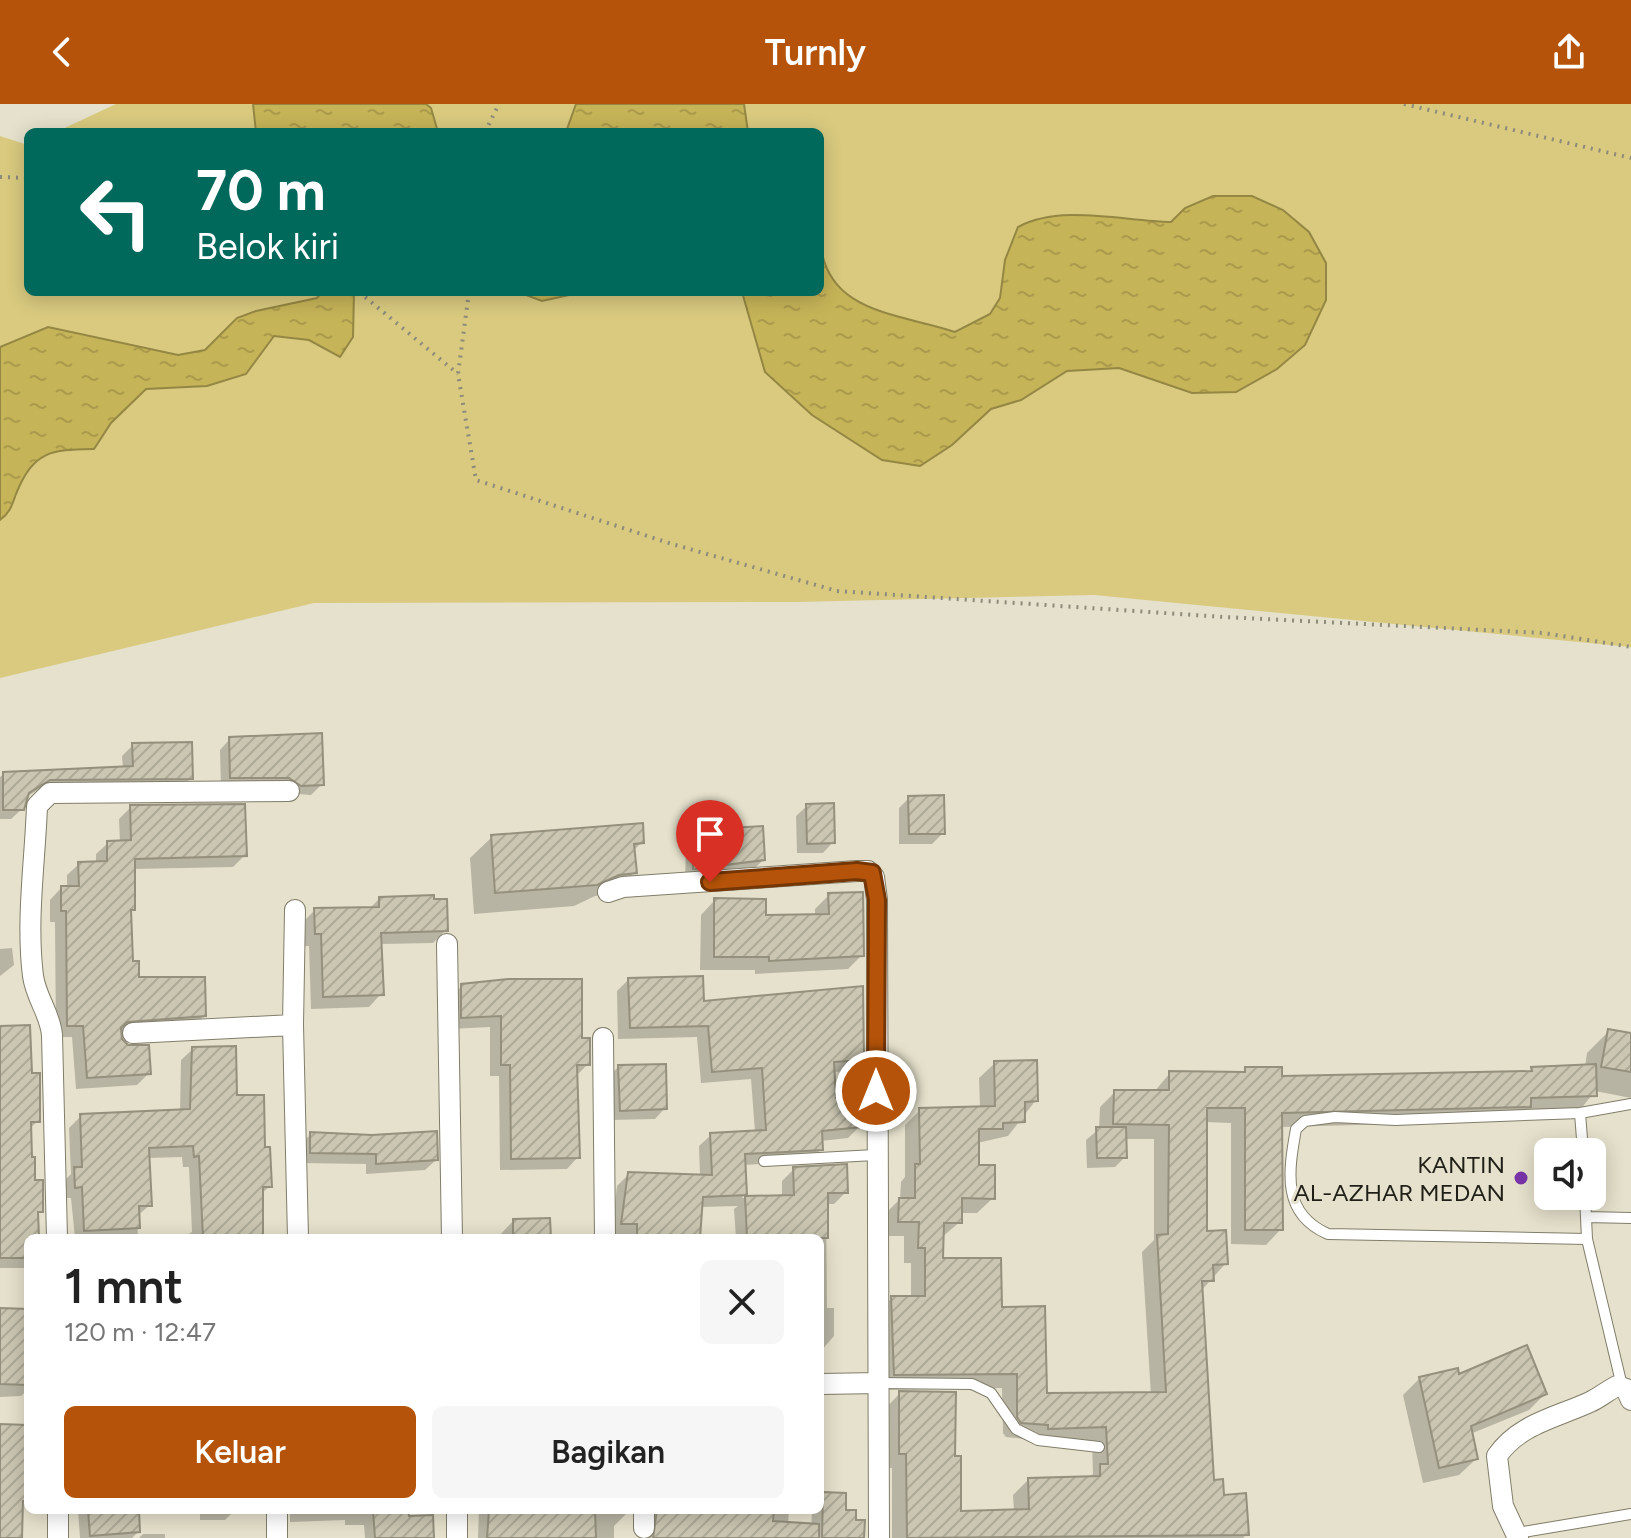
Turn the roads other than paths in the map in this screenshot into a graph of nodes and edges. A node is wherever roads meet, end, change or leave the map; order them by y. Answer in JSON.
{"nodes":[{"id":1,"x":289,"y":791,"type":"dead end"},
{"id":2,"x":608,"y":892,"type":"dead end"},
{"id":3,"x":295,"y":910,"type":"dead end"},
{"id":4,"x":447,"y":944,"type":"dead end"},
{"id":5,"x":293,"y":1025,"type":"junction"},
{"id":6,"x":133,"y":1033,"type":"dead end"},
{"id":7,"x":603,"y":1038,"type":"dead end"},
{"id":8,"x":1631,"y":1104,"type":"edge"},
{"id":9,"x":1580,"y":1113,"type":"junction"},
{"id":10,"x":1582,"y":1138,"type":"edge"},
{"id":11,"x":875,"y":1155,"type":"junction"},
{"id":12,"x":764,"y":1161,"type":"dead end"},
{"id":13,"x":1586,"y":1210,"type":"edge"},
{"id":14,"x":1587,"y":1217,"type":"junction"},
{"id":15,"x":1631,"y":1218,"type":"edge"},
{"id":16,"x":57,"y":1234,"type":"edge"},
{"id":17,"x":298,"y":1234,"type":"edge"},
{"id":18,"x":452,"y":1234,"type":"edge"},
{"id":19,"x":605,"y":1234,"type":"edge"},
{"id":20,"x":1587,"y":1239,"type":"junction"},
{"id":21,"x":879,"y":1383,"type":"junction"},
{"id":22,"x":824,"y":1384,"type":"edge"},
{"id":23,"x":1627,"y":1393,"type":"edge"},
{"id":24,"x":1099,"y":1447,"type":"dead end"},
{"id":25,"x":58,"y":1514,"type":"edge"},
{"id":26,"x":277,"y":1514,"type":"edge"},
{"id":27,"x":457,"y":1514,"type":"edge"},
{"id":28,"x":1631,"y":1514,"type":"edge"},
{"id":29,"x":1518,"y":1536,"type":"edge"},
{"id":30,"x":58,"y":1538,"type":"edge"},
{"id":31,"x":277,"y":1538,"type":"edge"},
{"id":32,"x":457,"y":1538,"type":"edge"},
{"id":33,"x":879,"y":1538,"type":"edge"}],
"edges":[{"from":1,"to":16,"type":"street"},
{"from":2,"to":11,"type":"street"},
{"from":3,"to":5,"type":"street"},
{"from":4,"to":18,"type":"street"},
{"from":5,"to":6,"type":"street"},
{"from":5,"to":17,"type":"street"},
{"from":7,"to":19,"type":"street"},
{"from":8,"to":9,"type":"lane"},
{"from":9,"to":10,"type":"lane"},
{"from":9,"to":20,"type":"lane"},
{"from":11,"to":12,"type":"lane"},
{"from":11,"to":21,"type":"street"},
{"from":13,"to":14,"type":"lane"},
{"from":14,"to":15,"type":"lane"},
{"from":14,"to":20,"type":"lane"},
{"from":20,"to":23,"type":"lane"},
{"from":21,"to":22,"type":"street"},
{"from":21,"to":24,"type":"lane"},
{"from":21,"to":33,"type":"street"},
{"from":23,"to":29,"type":"street"},
{"from":25,"to":30,"type":"street"},
{"from":26,"to":31,"type":"street"},
{"from":27,"to":32,"type":"street"},
{"from":28,"to":29,"type":"lane"}]}
